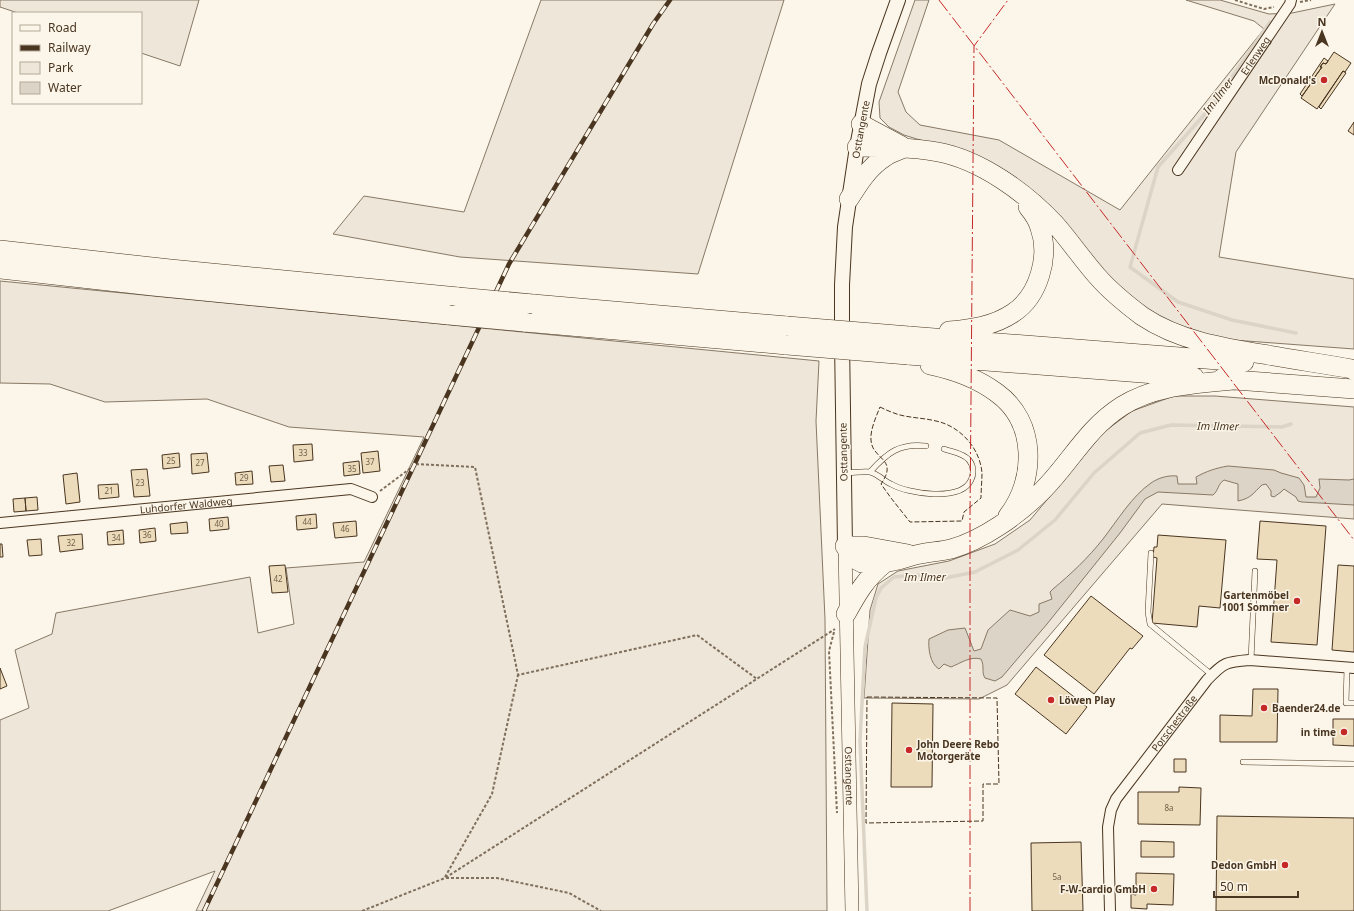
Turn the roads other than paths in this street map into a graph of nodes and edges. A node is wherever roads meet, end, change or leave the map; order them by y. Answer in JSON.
{"nodes":[{"id":1,"x":898,"y":0,"type":"edge"},
{"id":2,"x":1290,"y":2,"type":"edge"},
{"id":3,"x":861,"y":124,"type":"junction"},
{"id":4,"x":857,"y":147,"type":"junction"},
{"id":5,"x":905,"y":147,"type":"junction"},
{"id":6,"x":1178,"y":170,"type":"dead end"},
{"id":7,"x":1007,"y":184,"type":"junction"},
{"id":8,"x":849,"y":199,"type":"junction"},
{"id":9,"x":0,"y":250,"type":"edge"},
{"id":10,"x":0,"y":269,"type":"edge"},
{"id":11,"x":909,"y":336,"type":"junction"},
{"id":12,"x":908,"y":358,"type":"junction"},
{"id":13,"x":1354,"y":370,"type":"edge"},
{"id":14,"x":1233,"y":380,"type":"junction"},
{"id":15,"x":1354,"y":389,"type":"edge"},
{"id":16,"x":926,"y":446,"type":"dead end"},
{"id":17,"x":944,"y":449,"type":"dead end"},
{"id":18,"x":870,"y":472,"type":"junction"},
{"id":19,"x":843,"y":473,"type":"junction"},
{"id":20,"x":372,"y":497,"type":"road end"},
{"id":21,"x":1004,"y":522,"type":"junction"},
{"id":22,"x":0,"y":524,"type":"edge"},
{"id":23,"x":845,"y":546,"type":"junction"},
{"id":24,"x":1151,"y":553,"type":"dead end"},
{"id":25,"x":916,"y":555,"type":"junction"},
{"id":26,"x":886,"y":562,"type":"junction"},
{"id":27,"x":1255,"y":571,"type":"dead end"},
{"id":28,"x":846,"y":614,"type":"junction"},
{"id":29,"x":1251,"y":660,"type":"junction"},
{"id":30,"x":1350,"y":668,"type":"edge"},
{"id":31,"x":1212,"y":675,"type":"junction"},
{"id":32,"x":1354,"y":703,"type":"edge"},
{"id":33,"x":1243,"y":762,"type":"dead end"},
{"id":34,"x":1354,"y":764,"type":"edge"},
{"id":35,"x":852,"y":911,"type":"edge"},
{"id":36,"x":1110,"y":911,"type":"edge"}],
"edges":[{"from":1,"to":3,"type":"main road","name":"Osttangente"},
{"from":2,"to":6,"type":"street","name":"Erlenweg"},
{"from":3,"to":4,"type":"main road","name":"Osttangente"},
{"from":3,"to":5,"type":"highway"},
{"from":4,"to":5,"type":"highway"},
{"from":4,"to":8,"type":"main road","name":"Osttangente"},
{"from":5,"to":7,"type":"highway"},
{"from":5,"to":8,"type":"highway"},
{"from":7,"to":11,"type":"highway"},
{"from":7,"to":13,"type":"highway"},
{"from":8,"to":19,"type":"main road","name":"Osttangente"},
{"from":9,"to":11,"type":"highway","bridge":true},
{"from":10,"to":12,"type":"highway","bridge":true},
{"from":11,"to":13,"type":"highway"},
{"from":12,"to":14,"type":"highway"},
{"from":12,"to":21,"type":"highway"},
{"from":14,"to":15,"type":"highway"},
{"from":14,"to":21,"type":"highway"},
{"from":16,"to":18,"type":"lane"},
{"from":17,"to":18,"type":"lane"},
{"from":18,"to":19,"type":"lane"},
{"from":19,"to":23,"type":"main road","name":"Osttangente"},
{"from":20,"to":22,"type":"street","name":"Luhdorfer Waldweg"},
{"from":21,"to":25,"type":"highway"},
{"from":23,"to":25,"type":"highway"},
{"from":23,"to":26,"type":"highway"},
{"from":23,"to":28,"type":"street","name":"Osttangente"},
{"from":24,"to":31,"type":"lane"},
{"from":25,"to":26,"type":"highway"},
{"from":26,"to":28,"type":"highway"},
{"from":27,"to":29,"type":"lane"},
{"from":28,"to":35,"type":"street","name":"Osttangente"},
{"from":29,"to":30,"type":"street","name":"Porschestraße"},
{"from":29,"to":31,"type":"street","name":"Porschestraße"},
{"from":30,"to":32,"type":"lane"},
{"from":31,"to":36,"type":"street","name":"Porschestraße"},
{"from":33,"to":34,"type":"lane"}]}
